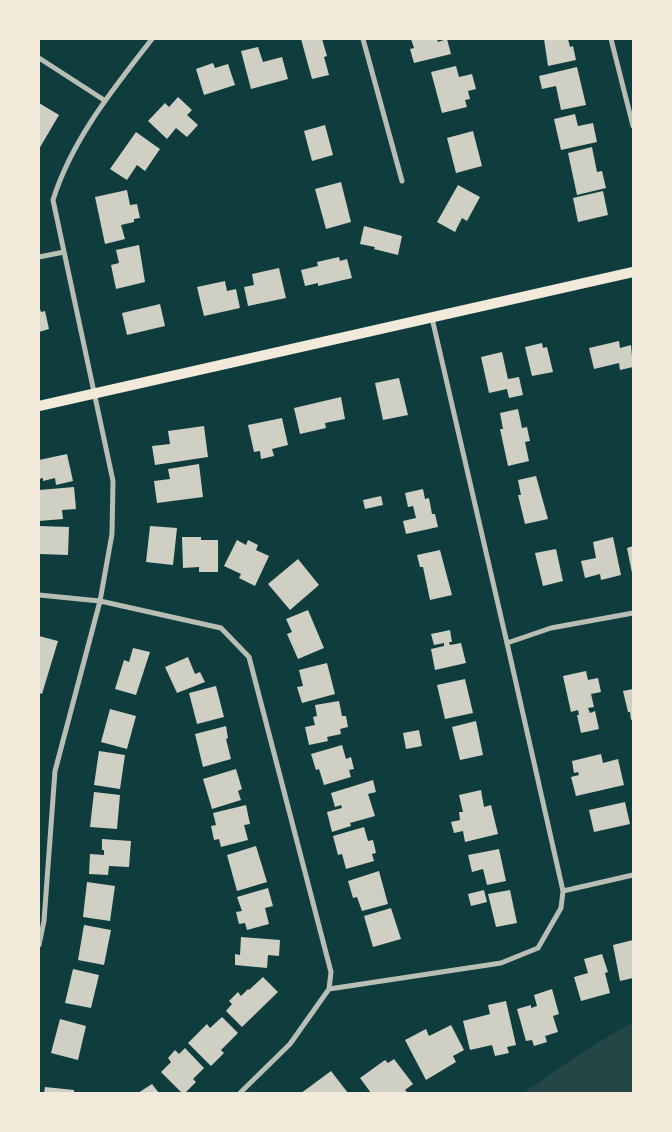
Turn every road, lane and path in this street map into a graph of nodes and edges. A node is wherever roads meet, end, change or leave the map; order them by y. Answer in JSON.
{"nodes":[{"id":1,"x":152,"y":39,"type":"edge"},
{"id":2,"x":363,"y":39,"type":"edge"},
{"id":3,"x":611,"y":39,"type":"edge"},
{"id":4,"x":39,"y":58,"type":"edge"},
{"id":5,"x":104,"y":100,"type":"junction"},
{"id":6,"x":633,"y":126,"type":"edge"},
{"id":7,"x":402,"y":181,"type":"dead end"},
{"id":8,"x":64,"y":252,"type":"junction"},
{"id":9,"x":39,"y":257,"type":"edge"},
{"id":10,"x":633,"y":272,"type":"edge"},
{"id":11,"x":431,"y":317,"type":"junction"},
{"id":12,"x":95,"y":394,"type":"junction"},
{"id":13,"x":39,"y":406,"type":"edge"},
{"id":14,"x":39,"y":595,"type":"edge"},
{"id":15,"x":100,"y":601,"type":"junction"},
{"id":16,"x":633,"y":613,"type":"edge"},
{"id":17,"x":507,"y":643,"type":"junction"},
{"id":18,"x":633,"y":875,"type":"edge"},
{"id":19,"x":562,"y":891,"type":"junction"},
{"id":20,"x":39,"y":945,"type":"edge"},
{"id":21,"x":329,"y":988,"type":"junction"},
{"id":22,"x":240,"y":1093,"type":"edge"}],
"edges":[{"from":1,"to":5,"type":"street"},
{"from":2,"to":7,"type":"street"},
{"from":3,"to":6,"type":"street"},
{"from":4,"to":5,"type":"street"},
{"from":5,"to":8,"type":"street"},
{"from":8,"to":9,"type":"street"},
{"from":8,"to":12,"type":"street"},
{"from":10,"to":11,"type":"main road"},
{"from":11,"to":12,"type":"main road"},
{"from":11,"to":17,"type":"street"},
{"from":12,"to":13,"type":"main road"},
{"from":12,"to":15,"type":"street"},
{"from":14,"to":15,"type":"street"},
{"from":15,"to":20,"type":"street"},
{"from":15,"to":21,"type":"street"},
{"from":16,"to":17,"type":"street"},
{"from":17,"to":19,"type":"street"},
{"from":18,"to":19,"type":"street"},
{"from":19,"to":21,"type":"street"},
{"from":21,"to":22,"type":"street"}]}
